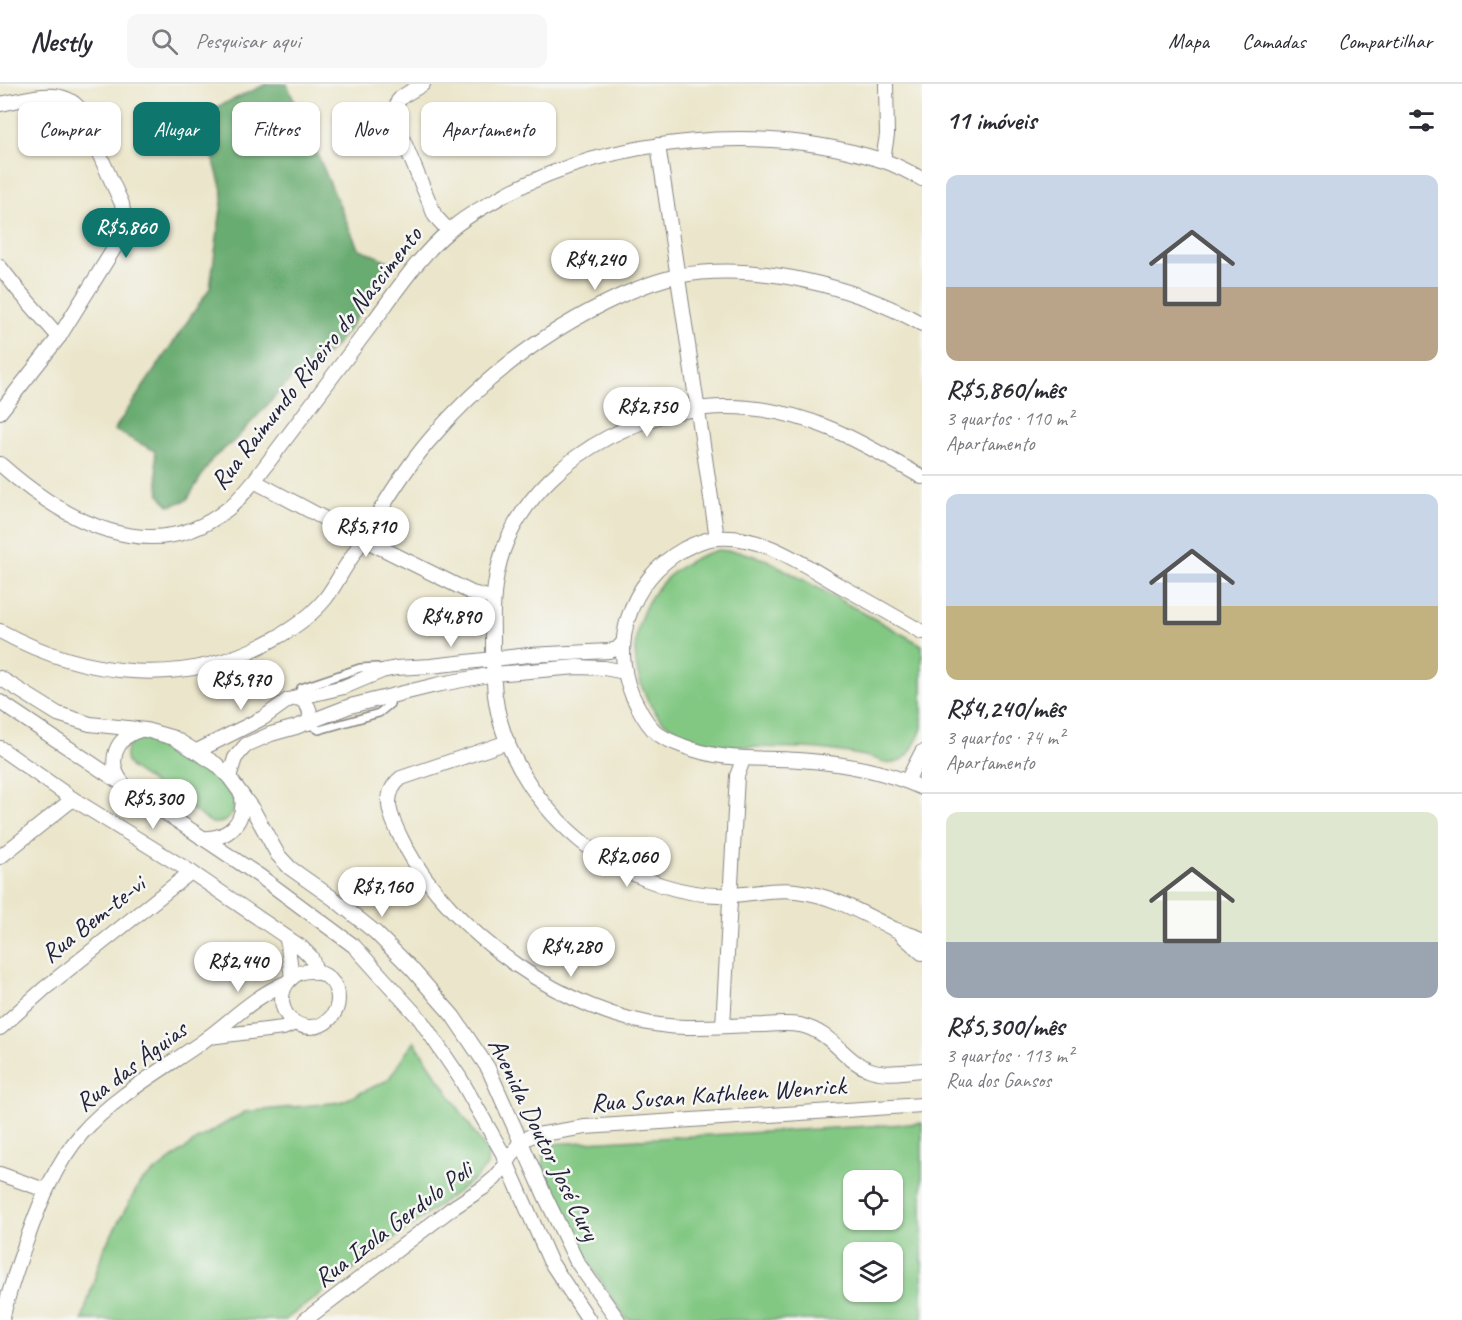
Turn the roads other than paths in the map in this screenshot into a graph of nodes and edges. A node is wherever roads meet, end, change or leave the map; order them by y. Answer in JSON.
{"nodes":[{"id":1,"x":423,"y":84,"type":"edge"},
{"id":2,"x":886,"y":84,"type":"edge"},
{"id":3,"x":0,"y":104,"type":"edge"},
{"id":4,"x":657,"y":145,"type":"junction"},
{"id":5,"x":883,"y":160,"type":"junction"},
{"id":6,"x":922,"y":179,"type":"edge"},
{"id":7,"x":449,"y":231,"type":"junction"},
{"id":8,"x":0,"y":267,"type":"edge"},
{"id":9,"x":677,"y":276,"type":"junction"},
{"id":10,"x":922,"y":324,"type":"edge"},
{"id":11,"x":59,"y":337,"type":"junction"},
{"id":12,"x":698,"y":409,"type":"junction"},
{"id":13,"x":0,"y":412,"type":"edge"},
{"id":14,"x":0,"y":464,"type":"edge"},
{"id":15,"x":922,"y":477,"type":"edge"},
{"id":16,"x":254,"y":481,"type":"junction"},
{"id":17,"x":717,"y":538,"type":"junction"},
{"id":18,"x":363,"y":539,"type":"junction"},
{"id":19,"x":492,"y":598,"type":"junction"},
{"id":20,"x":0,"y":631,"type":"edge"},
{"id":21,"x":922,"y":632,"type":"edge"},
{"id":22,"x":623,"y":643,"type":"junction"},
{"id":23,"x":492,"y":658,"type":"junction"},
{"id":24,"x":382,"y":671,"type":"junction"},
{"id":25,"x":625,"y":672,"type":"junction"},
{"id":26,"x":494,"y":674,"type":"junction"},
{"id":27,"x":0,"y":678,"type":"edge"},
{"id":28,"x":391,"y":696,"type":"junction"},
{"id":29,"x":296,"y":697,"type":"junction"},
{"id":30,"x":0,"y":702,"type":"edge"},
{"id":31,"x":308,"y":723,"type":"junction"},
{"id":32,"x":146,"y":730,"type":"junction"},
{"id":33,"x":508,"y":742,"type":"junction"},
{"id":34,"x":0,"y":748,"type":"edge"},
{"id":35,"x":196,"y":750,"type":"junction"},
{"id":36,"x":922,"y":752,"type":"edge"},
{"id":37,"x":743,"y":759,"type":"junction"},
{"id":38,"x":229,"y":777,"type":"junction"},
{"id":39,"x":907,"y":781,"type":"junction"},
{"id":40,"x":125,"y":786,"type":"junction"},
{"id":41,"x":922,"y":788,"type":"edge"},
{"id":42,"x":242,"y":795,"type":"junction"},
{"id":43,"x":73,"y":799,"type":"junction"},
{"id":44,"x":202,"y":838,"type":"junction"},
{"id":45,"x":0,"y":857,"type":"edge"},
{"id":46,"x":190,"y":872,"type":"junction"},
{"id":47,"x":730,"y":895,"type":"junction"},
{"id":48,"x":896,"y":930,"type":"junction"},
{"id":49,"x":287,"y":939,"type":"junction"},
{"id":50,"x":922,"y":939,"type":"edge"},
{"id":51,"x":922,"y":953,"type":"edge"},
{"id":52,"x":317,"y":972,"type":"junction"},
{"id":53,"x":290,"y":980,"type":"junction"},
{"id":54,"x":295,"y":1023,"type":"junction"},
{"id":55,"x":723,"y":1026,"type":"junction"},
{"id":56,"x":0,"y":1028,"type":"edge"},
{"id":57,"x":209,"y":1037,"type":"junction"},
{"id":58,"x":922,"y":1070,"type":"edge"},
{"id":59,"x":922,"y":1105,"type":"edge"},
{"id":60,"x":520,"y":1142,"type":"junction"},
{"id":61,"x":507,"y":1163,"type":"junction"},
{"id":62,"x":0,"y":1174,"type":"edge"},
{"id":63,"x":45,"y":1190,"type":"junction"},
{"id":64,"x":2,"y":1320,"type":"edge"},
{"id":65,"x":305,"y":1320,"type":"edge"},
{"id":66,"x":589,"y":1320,"type":"edge"},
{"id":67,"x":618,"y":1320,"type":"edge"}],
"edges":[{"from":1,"to":7,"type":"street"},
{"from":2,"to":5,"type":"street"},
{"from":3,"to":11,"type":"street"},
{"from":4,"to":5,"type":"street","name":"Rua Raimundo Ribeiro do Nascimento"},
{"from":4,"to":7,"type":"street","name":"Rua Raimundo Ribeiro do Nascimento"},
{"from":4,"to":9,"type":"street"},
{"from":5,"to":6,"type":"street","name":"Rua Raimundo Ribeiro do Nascimento"},
{"from":7,"to":16,"type":"street","name":"Rua Raimundo Ribeiro do Nascimento"},
{"from":8,"to":11,"type":"street"},
{"from":9,"to":10,"type":"street"},
{"from":9,"to":12,"type":"street"},
{"from":9,"to":18,"type":"street"},
{"from":11,"to":13,"type":"street"},
{"from":12,"to":15,"type":"street"},
{"from":12,"to":17,"type":"street"},
{"from":12,"to":19,"type":"street"},
{"from":14,"to":16,"type":"street","name":"Rua Raimundo Ribeiro do Nascimento"},
{"from":16,"to":18,"type":"street"},
{"from":17,"to":21,"type":"street"},
{"from":17,"to":22,"type":"street"},
{"from":18,"to":19,"type":"street"},
{"from":18,"to":20,"type":"street"},
{"from":19,"to":23,"type":"street"},
{"from":22,"to":23,"type":"street"},
{"from":22,"to":25,"type":"street"},
{"from":23,"to":24,"type":"street"},
{"from":23,"to":26,"type":"street"},
{"from":24,"to":28,"type":"street"},
{"from":24,"to":29,"type":"street"},
{"from":25,"to":26,"type":"street"},
{"from":25,"to":37,"type":"street"},
{"from":26,"to":28,"type":"street"},
{"from":26,"to":33,"type":"street"},
{"from":27,"to":32,"type":"street","name":"Avenida Doutor José Cury"},
{"from":28,"to":31,"type":"street"},
{"from":29,"to":31,"type":"street"},
{"from":29,"to":35,"type":"street"},
{"from":30,"to":40,"type":"street","name":"Avenida Doutor José Cury"},
{"from":31,"to":38,"type":"street"},
{"from":32,"to":35,"type":"street","name":"Avenida Doutor José Cury"},
{"from":32,"to":40,"type":"street"},
{"from":33,"to":47,"type":"street"},
{"from":33,"to":55,"type":"street"},
{"from":34,"to":43,"type":"street"},
{"from":35,"to":38,"type":"street","name":"Avenida Doutor José Cury"},
{"from":36,"to":39,"type":"street"},
{"from":37,"to":39,"type":"street"},
{"from":37,"to":47,"type":"street"},
{"from":38,"to":42,"type":"street","name":"Avenida Doutor José Cury"},
{"from":39,"to":41,"type":"street"},
{"from":40,"to":44,"type":"street","name":"Avenida Doutor José Cury"},
{"from":42,"to":44,"type":"street"},
{"from":42,"to":60,"type":"street","name":"Avenida Doutor José Cury"},
{"from":43,"to":45,"type":"street"},
{"from":43,"to":46,"type":"street"},
{"from":44,"to":61,"type":"street","name":"Avenida Doutor José Cury"},
{"from":46,"to":49,"type":"street"},
{"from":46,"to":56,"type":"street","name":"Rua Bem-te-vi"},
{"from":47,"to":48,"type":"street"},
{"from":47,"to":55,"type":"street"},
{"from":48,"to":50,"type":"street"},
{"from":48,"to":51,"type":"street"},
{"from":49,"to":52,"type":"street"},
{"from":49,"to":53,"type":"street"},
{"from":52,"to":53,"type":"street"},
{"from":52,"to":54,"type":"street"},
{"from":53,"to":54,"type":"street"},
{"from":53,"to":57,"type":"street","name":"Rua das Águias"},
{"from":54,"to":57,"type":"street"},
{"from":55,"to":58,"type":"street"},
{"from":57,"to":63,"type":"street","name":"Rua das Águias"},
{"from":59,"to":60,"type":"street","name":"Rua Susan Kathleen Wenrick"},
{"from":60,"to":61,"type":"street","name":"Rua Izola Gerdulo Poli"},
{"from":60,"to":67,"type":"street","name":"Avenida Doutor José Cury"},
{"from":61,"to":65,"type":"street","name":"Rua Izola Gerdulo Poli"},
{"from":61,"to":66,"type":"street","name":"Avenida Doutor José Cury"},
{"from":62,"to":63,"type":"street"},
{"from":63,"to":64,"type":"street","name":"Rua das Águias"}]}
